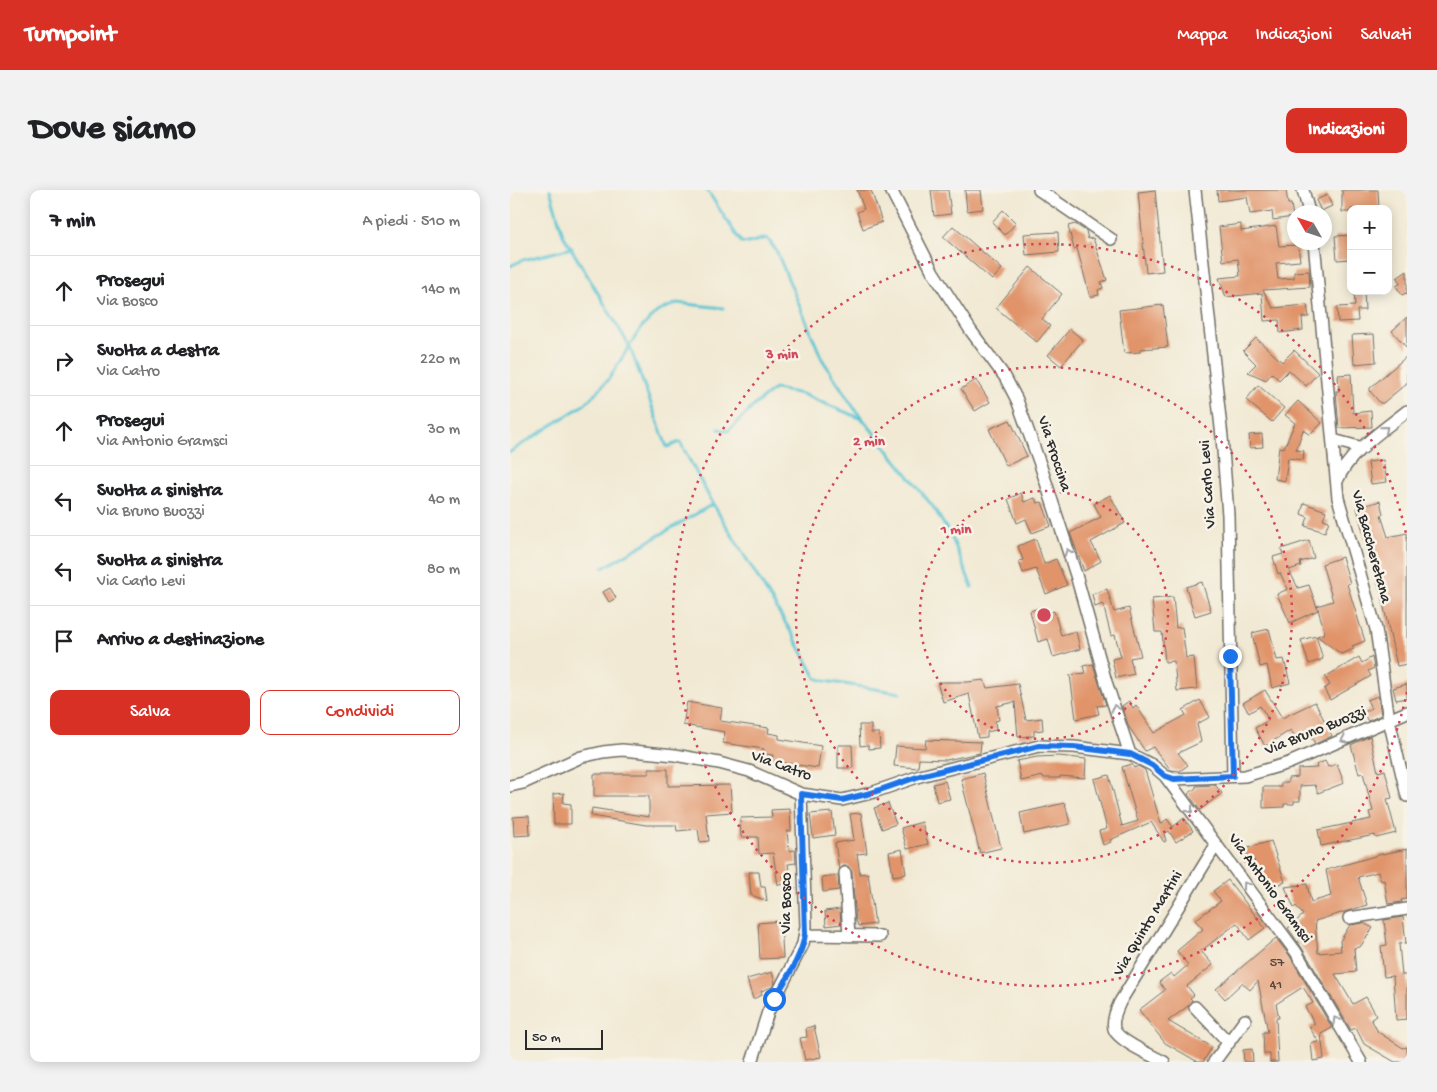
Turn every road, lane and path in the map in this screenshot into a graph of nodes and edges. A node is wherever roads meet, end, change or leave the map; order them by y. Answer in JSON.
{"nodes":[{"id":1,"x":891,"y":190,"type":"edge"},
{"id":2,"x":1039,"y":190,"type":"edge"},
{"id":3,"x":1196,"y":190,"type":"edge"},
{"id":4,"x":1303,"y":190,"type":"edge"},
{"id":5,"x":1307,"y":205,"type":"edge"},
{"id":6,"x":1111,"y":239,"type":"dead end"},
{"id":7,"x":1315,"y":250,"type":"edge"},
{"id":8,"x":1407,"y":410,"type":"edge"},
{"id":9,"x":1332,"y":440,"type":"junction"},
{"id":10,"x":1363,"y":448,"type":"junction"},
{"id":11,"x":1336,"y":482,"type":"junction"},
{"id":12,"x":1407,"y":712,"type":"edge"},
{"id":13,"x":1389,"y":720,"type":"junction"},
{"id":14,"x":1130,"y":754,"type":"junction"},
{"id":15,"x":1165,"y":776,"type":"junction"},
{"id":16,"x":1233,"y":776,"type":"junction"},
{"id":17,"x":510,"y":786,"type":"edge"},
{"id":18,"x":801,"y":794,"type":"junction"},
{"id":19,"x":1407,"y":796,"type":"edge"},
{"id":20,"x":1216,"y":845,"type":"junction"},
{"id":21,"x":845,"y":873,"type":"dead end"},
{"id":22,"x":1407,"y":909,"type":"edge"},
{"id":23,"x":1349,"y":918,"type":"dead end"},
{"id":24,"x":805,"y":934,"type":"junction"},
{"id":25,"x":849,"y":936,"type":"junction"},
{"id":26,"x":880,"y":936,"type":"dead end"},
{"id":27,"x":1195,"y":1006,"type":"dead end"},
{"id":28,"x":1246,"y":1020,"type":"dead end"},
{"id":29,"x":1229,"y":1043,"type":"junction"},
{"id":30,"x":752,"y":1062,"type":"edge"},
{"id":31,"x":1164,"y":1062,"type":"edge"},
{"id":32,"x":1214,"y":1062,"type":"edge"},
{"id":33,"x":1362,"y":1062,"type":"edge"}],
"edges":[{"from":14,"to":1,"type":"street","name":"Via Froccina","one_way":true},
{"from":2,"to":6,"type":"street"},
{"from":3,"to":16,"type":"street","name":"Via Carlo Levi"},
{"from":4,"to":5,"type":"street"},
{"from":7,"to":9,"type":"street","name":"Via Baccheretana"},
{"from":10,"to":8,"type":"street","one_way":true},
{"from":9,"to":10,"type":"street"},
{"from":9,"to":11,"type":"street","name":"Via Baccheretana"},
{"from":10,"to":11,"type":"street"},
{"from":11,"to":13,"type":"street","name":"Via Baccheretana"},
{"from":12,"to":13,"type":"street","name":"Via Bruno Buozzi"},
{"from":13,"to":16,"type":"street","name":"Via Bruno Buozzi","one_way":true},
{"from":13,"to":19,"type":"street","name":"Via Baccheretana"},
{"from":14,"to":15,"type":"street","name":"Via Antonio Gramsci"},
{"from":14,"to":18,"type":"street","name":"Via Catro"},
{"from":15,"to":16,"type":"street","name":"Via Bruno Buozzi"},
{"from":15,"to":20,"type":"street","name":"Via Antonio Gramsci","one_way":true},
{"from":17,"to":18,"type":"street","name":"Via Catro"},
{"from":18,"to":24,"type":"street","name":"Via Bosco"},
{"from":20,"to":31,"type":"street","name":"Via Quinto Martini"},
{"from":33,"to":20,"type":"street","name":"Via Antonio Gramsci","one_way":true},
{"from":21,"to":25,"type":"street"},
{"from":22,"to":23,"type":"street"},
{"from":24,"to":25,"type":"street"},
{"from":24,"to":30,"type":"street","name":"Via Bosco"},
{"from":25,"to":26,"type":"street"},
{"from":27,"to":29,"type":"street"},
{"from":28,"to":29,"type":"street"},
{"from":29,"to":32,"type":"street"}]}
